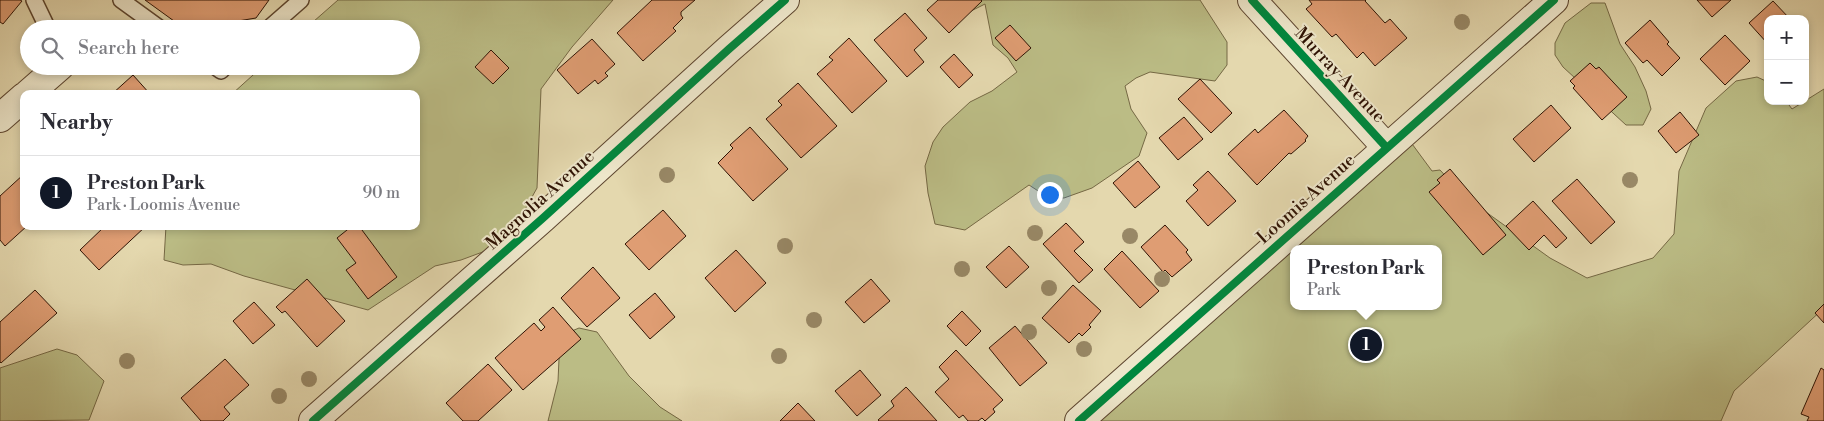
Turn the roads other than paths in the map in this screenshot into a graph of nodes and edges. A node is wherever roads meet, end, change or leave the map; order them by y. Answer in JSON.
{"nodes":[{"id":1,"x":34,"y":0,"type":"edge"},
{"id":2,"x":121,"y":0,"type":"edge"},
{"id":3,"x":301,"y":0,"type":"edge"},
{"id":4,"x":785,"y":0,"type":"edge"},
{"id":5,"x":1252,"y":0,"type":"edge"},
{"id":6,"x":1554,"y":0,"type":"edge"},
{"id":7,"x":44,"y":20,"type":"edge"},
{"id":8,"x":149,"y":20,"type":"edge"},
{"id":9,"x":278,"y":20,"type":"edge"},
{"id":10,"x":48,"y":75,"type":"edge"},
{"id":11,"x":32,"y":90,"type":"edge"},
{"id":12,"x":20,"y":100,"type":"edge"},
{"id":13,"x":0,"y":118,"type":"edge"},
{"id":14,"x":1387,"y":148,"type":"junction"},
{"id":15,"x":313,"y":421,"type":"edge"},
{"id":16,"x":1079,"y":421,"type":"edge"}],
"edges":[{"from":1,"to":7,"type":"lane"},
{"from":2,"to":8,"type":"lane"},
{"from":3,"to":9,"type":"lane"},
{"from":4,"to":15,"type":"street","name":"Magnolia Avenue"},
{"from":5,"to":14,"type":"street","name":"Murray Avenue"},
{"from":6,"to":14,"type":"street","name":"Loomis Avenue"},
{"from":10,"to":11,"type":"street"},
{"from":12,"to":13,"type":"street"},
{"from":14,"to":16,"type":"street","name":"Loomis Avenue"}]}
